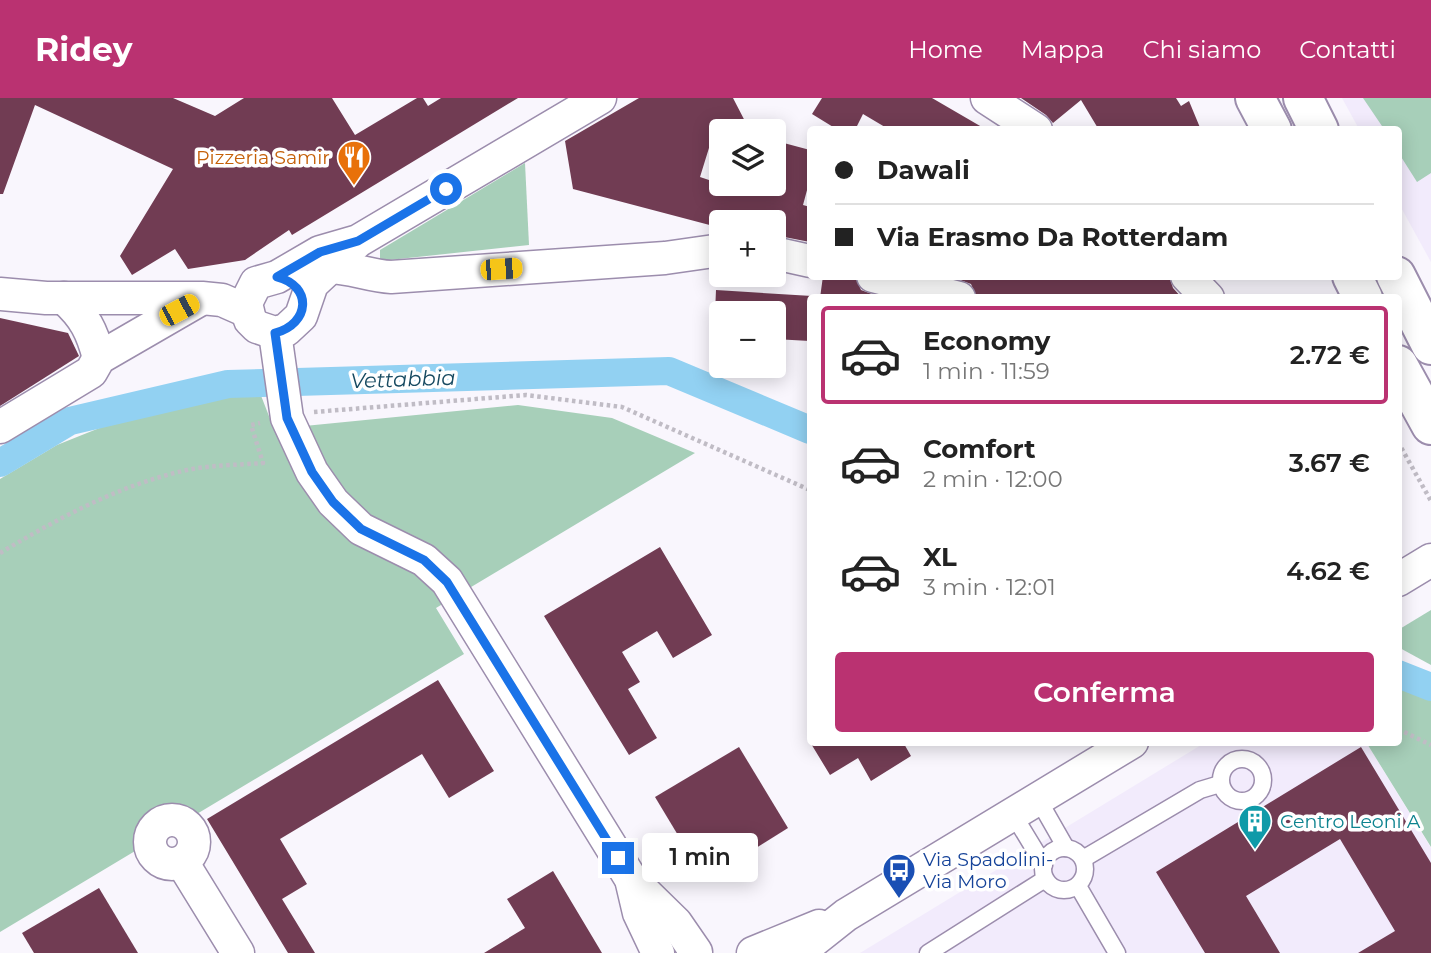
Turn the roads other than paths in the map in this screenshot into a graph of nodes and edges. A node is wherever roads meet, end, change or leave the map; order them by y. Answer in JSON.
{"nodes":[{"id":1,"x":600,"y":98,"type":"edge"},
{"id":2,"x":987,"y":98,"type":"edge"},
{"id":3,"x":1255,"y":98,"type":"edge"},
{"id":4,"x":1303,"y":98,"type":"edge"},
{"id":5,"x":1030,"y":126,"type":"edge"},
{"id":6,"x":1270,"y":126,"type":"edge"},
{"id":7,"x":1317,"y":126,"type":"edge"},
{"id":8,"x":358,"y":241,"type":"junction"},
{"id":9,"x":709,"y":252,"type":"edge"},
{"id":10,"x":786,"y":256,"type":"edge"},
{"id":11,"x":807,"y":260,"type":"edge"},
{"id":12,"x":328,"y":267,"type":"junction"},
{"id":13,"x":277,"y":277,"type":"junction"},
{"id":14,"x":889,"y":280,"type":"edge"},
{"id":15,"x":1192,"y":280,"type":"edge"},
{"id":16,"x":1391,"y":280,"type":"edge"},
{"id":17,"x":1398,"y":280,"type":"edge"},
{"id":18,"x":0,"y":294,"type":"edge"},
{"id":19,"x":943,"y":294,"type":"edge"},
{"id":20,"x":1204,"y":294,"type":"edge"},
{"id":21,"x":1368,"y":294,"type":"edge"},
{"id":22,"x":64,"y":298,"type":"junction"},
{"id":23,"x":202,"y":298,"type":"junction"},
{"id":24,"x":303,"y":305,"type":"junction"},
{"id":25,"x":247,"y":311,"type":"junction"},
{"id":26,"x":276,"y":339,"type":"junction"},
{"id":27,"x":1431,"y":345,"type":"edge"},
{"id":28,"x":99,"y":358,"type":"junction"},
{"id":29,"x":1402,"y":372,"type":"edge"},
{"id":30,"x":1431,"y":425,"type":"edge"},
{"id":31,"x":0,"y":427,"type":"edge"},
{"id":32,"x":1431,"y":560,"type":"edge"},
{"id":33,"x":1402,"y":578,"type":"edge"},
{"id":34,"x":1125,"y":746,"type":"edge"},
{"id":35,"x":1220,"y":784,"type":"dead end"},
{"id":36,"x":1025,"y":806,"type":"junction"},
{"id":37,"x":1066,"y":848,"type":"junction"},
{"id":38,"x":1083,"y":859,"type":"junction"},
{"id":39,"x":182,"y":862,"type":"dead end"},
{"id":40,"x":1044,"y":872,"type":"junction"},
{"id":41,"x":631,"y":879,"type":"junction"},
{"id":42,"x":1078,"y":886,"type":"junction"},
{"id":43,"x":846,"y":915,"type":"junction"},
{"id":44,"x":238,"y":953,"type":"edge"},
{"id":45,"x":658,"y":953,"type":"edge"},
{"id":46,"x":703,"y":953,"type":"edge"},
{"id":47,"x":753,"y":953,"type":"edge"},
{"id":48,"x":798,"y":953,"type":"edge"},
{"id":49,"x":928,"y":953,"type":"edge"},
{"id":50,"x":1117,"y":953,"type":"edge"}],
"edges":[{"from":1,"to":8,"type":"street"},
{"from":2,"to":5,"type":"street"},
{"from":3,"to":6,"type":"main road"},
{"from":4,"to":7,"type":"main road"},
{"from":8,"to":12,"type":"street"},
{"from":8,"to":13,"type":"street"},
{"from":9,"to":12,"type":"street"},
{"from":10,"to":11,"type":"street"},
{"from":12,"to":24,"type":"street"},
{"from":13,"to":24,"type":"street"},
{"from":13,"to":25,"type":"street"},
{"from":14,"to":19,"type":"street"},
{"from":15,"to":20,"type":"street"},
{"from":16,"to":21,"type":"street"},
{"from":17,"to":27,"type":"main road"},
{"from":18,"to":22,"type":"street"},
{"from":22,"to":23,"type":"street"},
{"from":22,"to":28,"type":"street"},
{"from":23,"to":25,"type":"street"},
{"from":23,"to":28,"type":"street"},
{"from":24,"to":26,"type":"street"},
{"from":25,"to":26,"type":"street"},
{"from":26,"to":41,"type":"street"},
{"from":28,"to":31,"type":"street"},
{"from":29,"to":30,"type":"main road"},
{"from":32,"to":33,"type":"street"},
{"from":34,"to":36,"type":"street"},
{"from":35,"to":38,"type":"lane"},
{"from":36,"to":37,"type":"lane"},
{"from":36,"to":40,"type":"lane"},
{"from":36,"to":43,"type":"street"},
{"from":37,"to":38,"type":"lane"},
{"from":37,"to":40,"type":"lane"},
{"from":38,"to":42,"type":"lane"},
{"from":39,"to":44,"type":"street"},
{"from":40,"to":42,"type":"lane"},
{"from":40,"to":49,"type":"lane"},
{"from":41,"to":45,"type":"street"},
{"from":41,"to":46,"type":"street"},
{"from":42,"to":50,"type":"lane"},
{"from":43,"to":47,"type":"street"},
{"from":43,"to":48,"type":"street"}]}
